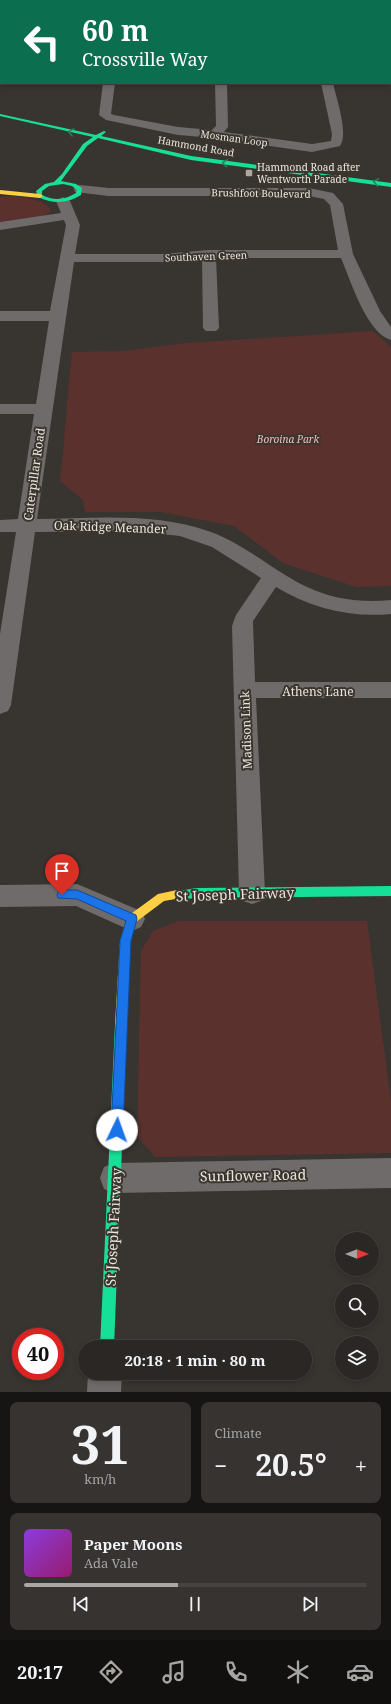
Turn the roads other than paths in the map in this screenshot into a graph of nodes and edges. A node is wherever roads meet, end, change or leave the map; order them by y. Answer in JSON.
{"nodes":[{"id":1,"x":109,"y":84,"type":"edge"},
{"id":2,"x":221,"y":84,"type":"edge"},
{"id":3,"x":327,"y":84,"type":"edge"},
{"id":4,"x":0,"y":105,"type":"edge"},
{"id":5,"x":0,"y":115,"type":"edge"},
{"id":6,"x":106,"y":131,"type":"junction"},
{"id":7,"x":118,"y":133,"type":"junction"},
{"id":8,"x":215,"y":134,"type":"junction"},
{"id":9,"x":97,"y":138,"type":"junction"},
{"id":10,"x":109,"y":140,"type":"junction"},
{"id":11,"x":179,"y":146,"type":"dead end"},
{"id":12,"x":260,"y":158,"type":"dead end"},
{"id":13,"x":319,"y":166,"type":"dead end"},
{"id":14,"x":56,"y":183,"type":"junction"},
{"id":15,"x":391,"y":185,"type":"edge"},
{"id":16,"x":44,"y":186,"type":"junction"},
{"id":17,"x":75,"y":189,"type":"junction"},
{"id":18,"x":4,"y":192,"type":"edge"},
{"id":19,"x":45,"y":198,"type":"junction"},
{"id":20,"x":63,"y":201,"type":"junction"},
{"id":21,"x":62,"y":217,"type":"junction"},
{"id":22,"x":0,"y":226,"type":"edge"},
{"id":23,"x":68,"y":251,"type":"junction"},
{"id":24,"x":209,"y":254,"type":"junction"},
{"id":25,"x":346,"y":254,"type":"junction"},
{"id":26,"x":0,"y":316,"type":"edge"},
{"id":27,"x":58,"y":316,"type":"junction"},
{"id":28,"x":211,"y":328,"type":"dead end"},
{"id":29,"x":391,"y":335,"type":"edge"},
{"id":30,"x":0,"y":409,"type":"edge"},
{"id":31,"x":44,"y":409,"type":"junction"},
{"id":32,"x":27,"y":525,"type":"junction"},
{"id":33,"x":0,"y":526,"type":"edge"},
{"id":34,"x":273,"y":576,"type":"junction"},
{"id":35,"x":391,"y":607,"type":"edge"},
{"id":36,"x":245,"y":690,"type":"junction"},
{"id":37,"x":391,"y":690,"type":"edge"},
{"id":38,"x":1,"y":695,"type":"edge"},
{"id":39,"x":391,"y":891,"type":"edge"},
{"id":40,"x":252,"y":893,"type":"junction"},
{"id":41,"x":0,"y":896,"type":"edge"},
{"id":42,"x":132,"y":919,"type":"junction"},
{"id":43,"x":391,"y":1173,"type":"edge"},
{"id":44,"x":115,"y":1178,"type":"junction"},
{"id":45,"x":106,"y":1340,"type":"edge"},
{"id":46,"x":105,"y":1380,"type":"edge"},
{"id":47,"x":104,"y":1392,"type":"edge"}],
"edges":[{"from":1,"to":8,"type":"street","name":"Mosman Loop"},
{"from":2,"to":8,"type":"street"},
{"from":3,"to":8,"type":"street","name":"Mosman Loop"},
{"from":4,"to":6,"type":"main road","name":"Hammond Road"},
{"from":9,"to":5,"type":"main road","name":"Hammond Road","one_way":true},
{"from":6,"to":7,"type":"main road","name":"Hammond Road"},
{"from":6,"to":9,"type":"main road"},
{"from":7,"to":10,"type":"main road"},
{"from":7,"to":11,"type":"main road","name":"Hammond Road"},
{"from":9,"to":10,"type":"main road","name":"Hammond Road"},
{"from":9,"to":14,"type":"main road"},
{"from":15,"to":10,"type":"main road","name":"Hammond Road","one_way":true},
{"from":10,"to":17,"type":"main road"},
{"from":12,"to":13,"type":"main road"},
{"from":14,"to":16,"type":"main road"},
{"from":14,"to":17,"type":"main road"},
{"from":16,"to":18,"type":"main road"},
{"from":16,"to":19,"type":"main road"},
{"from":17,"to":20,"type":"main road"},
{"from":17,"to":25,"type":"street","name":"Brushfoot Boulevard"},
{"from":18,"to":19,"type":"main road"},
{"from":19,"to":20,"type":"main road"},
{"from":19,"to":21,"type":"street","name":"Caterpillar Road"},
{"from":20,"to":23,"type":"street","name":"Caterpillar Road"},
{"from":21,"to":22,"type":"street"},
{"from":21,"to":23,"type":"street","name":"Caterpillar Road"},
{"from":23,"to":24,"type":"street","name":"Southaven Green"},
{"from":23,"to":27,"type":"street","name":"Caterpillar Road"},
{"from":24,"to":25,"type":"street","name":"Southaven Green"},
{"from":24,"to":28,"type":"street"},
{"from":25,"to":29,"type":"street","name":"Brushfoot Boulevard"},
{"from":26,"to":27,"type":"street"},
{"from":27,"to":31,"type":"street","name":"Caterpillar Road"},
{"from":30,"to":31,"type":"street"},
{"from":31,"to":32,"type":"street","name":"Caterpillar Road"},
{"from":32,"to":33,"type":"street","name":"Oak Ridge Meander"},
{"from":32,"to":34,"type":"street","name":"Oak Ridge Meander"},
{"from":32,"to":38,"type":"street","name":"Caterpillar Road"},
{"from":34,"to":35,"type":"street","name":"Oak Ridge Meander"},
{"from":34,"to":36,"type":"street","name":"Madison Link"},
{"from":36,"to":37,"type":"street","name":"Athens Lane"},
{"from":36,"to":40,"type":"street","name":"Madison Link"},
{"from":39,"to":40,"type":"main road","name":"St Joseph Fairway"},
{"from":40,"to":42,"type":"main road","name":"St Joseph Fairway"},
{"from":41,"to":42,"type":"street"},
{"from":42,"to":44,"type":"main road","name":"St Joseph Fairway"},
{"from":43,"to":44,"type":"street","name":"Sunflower Road"},
{"from":44,"to":45,"type":"main road","name":"St Joseph Fairway"},
{"from":46,"to":47,"type":"street"}]}
